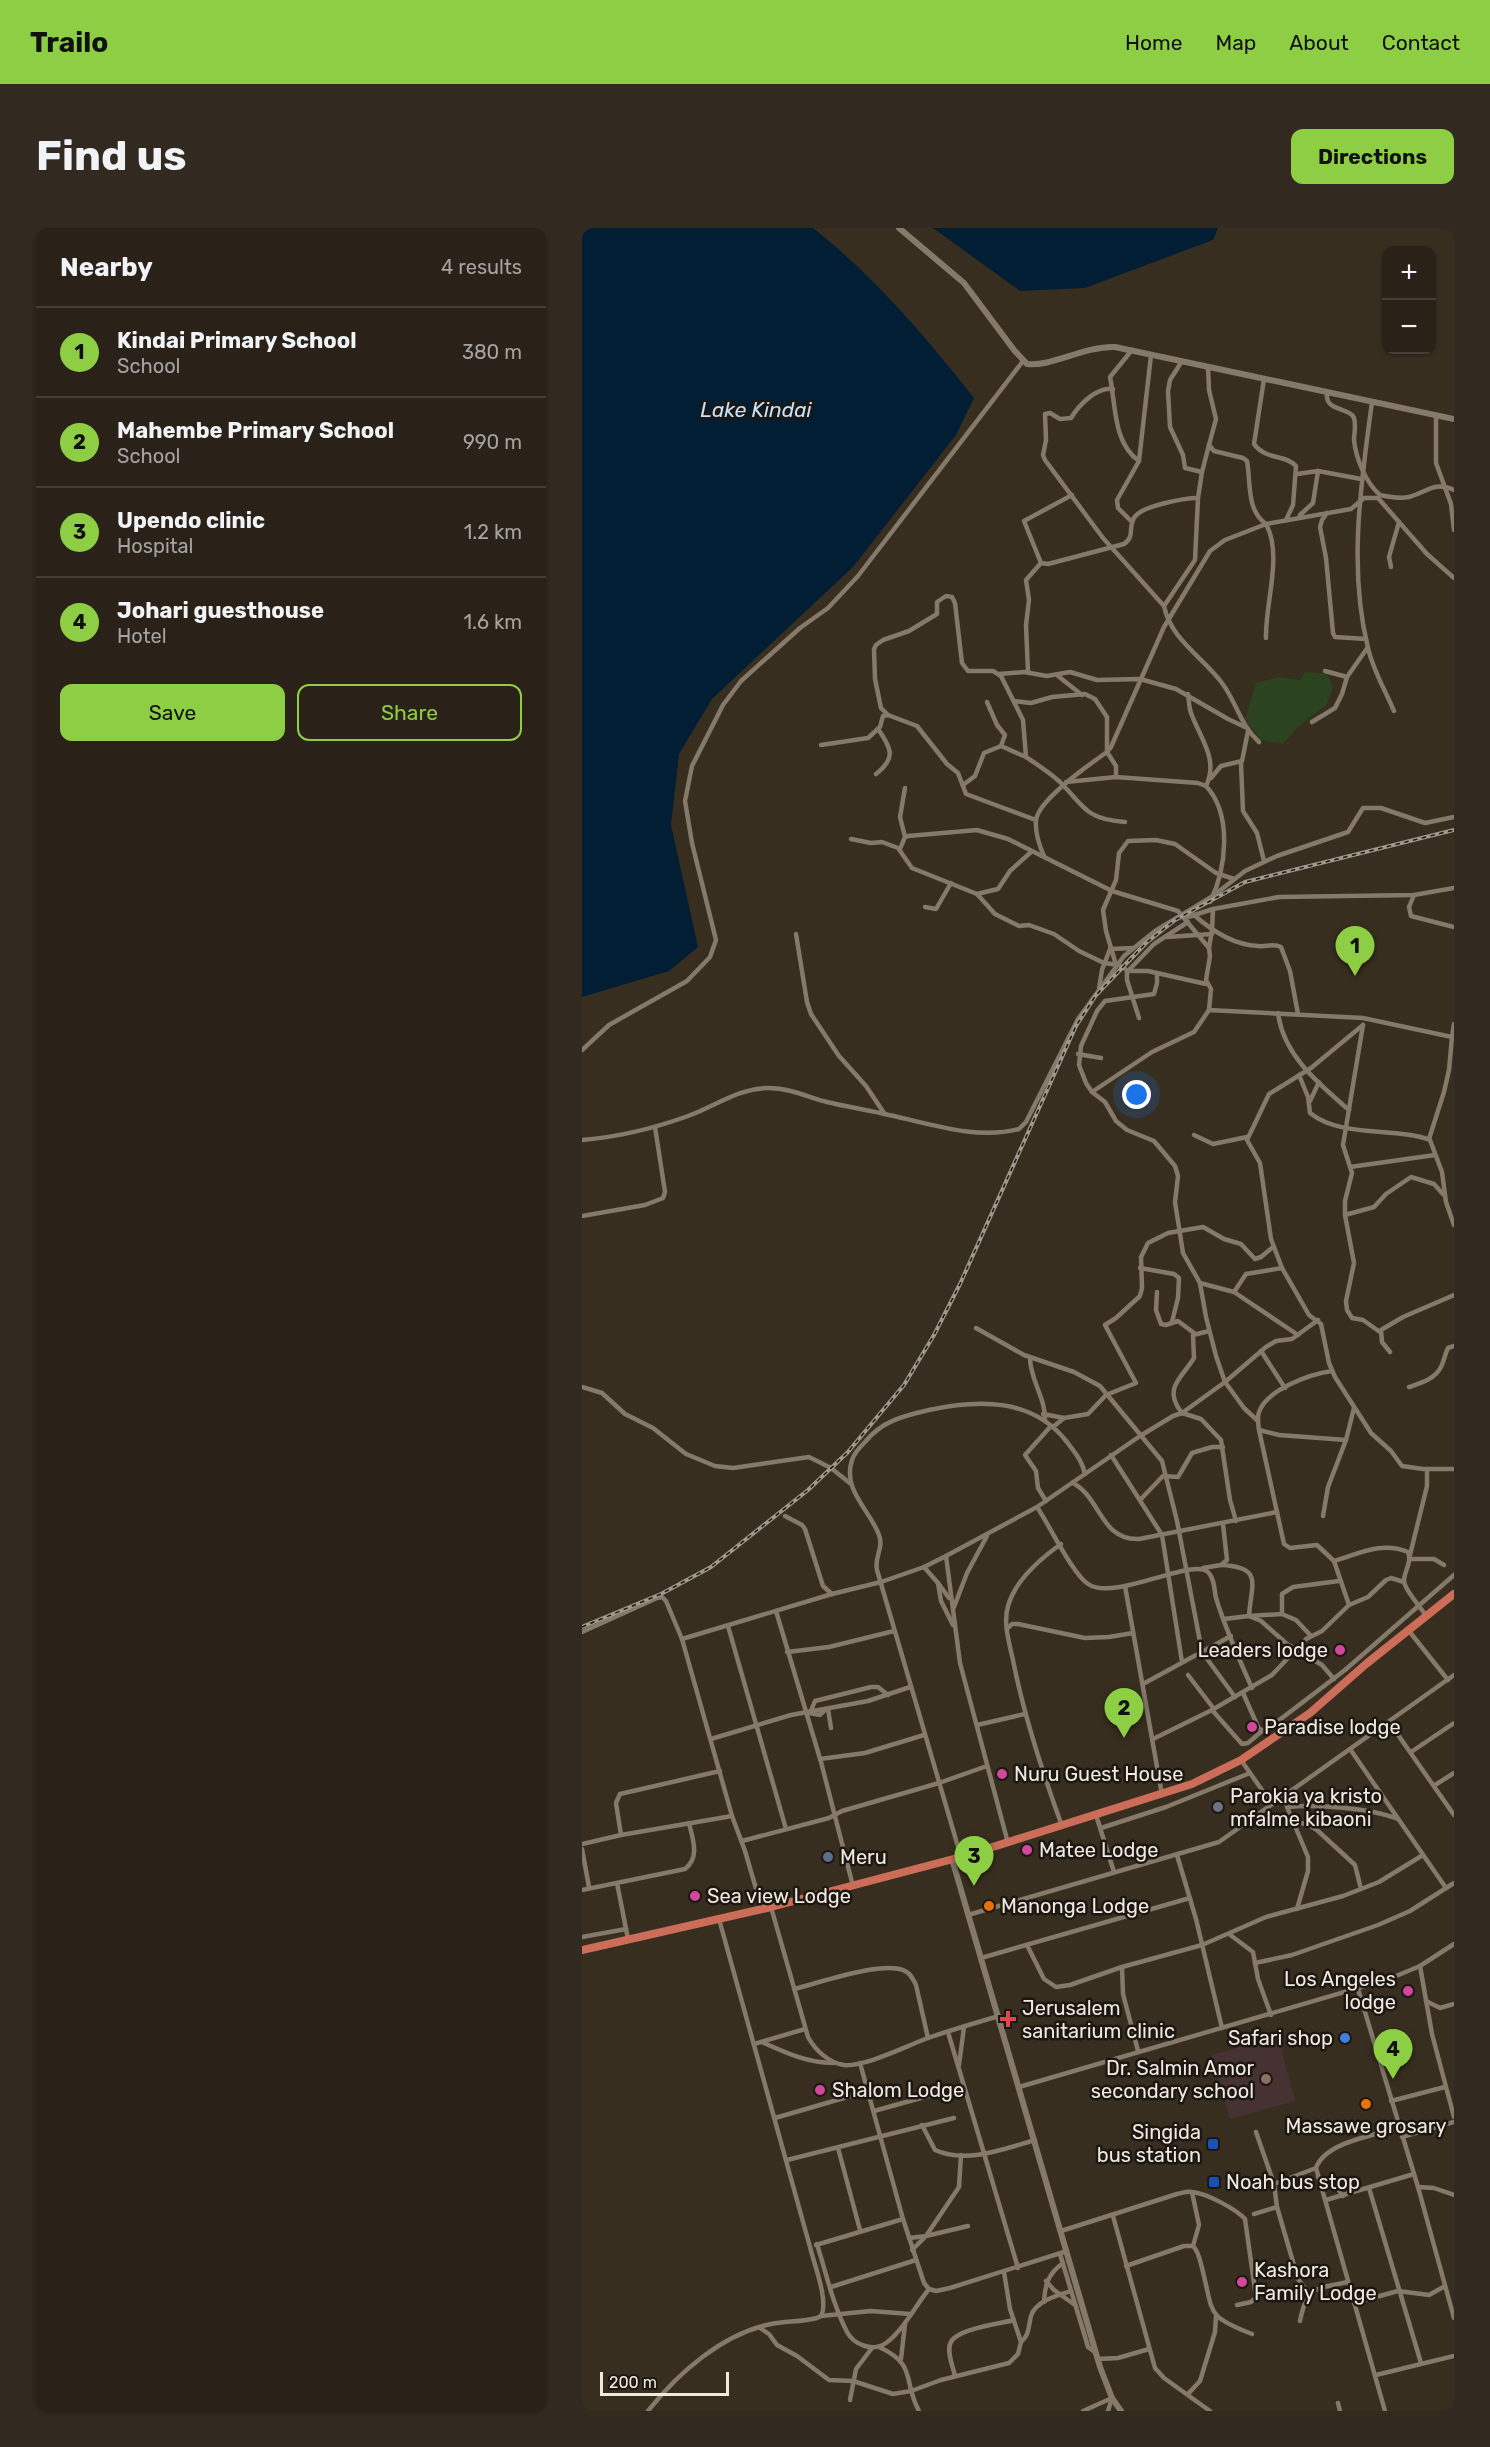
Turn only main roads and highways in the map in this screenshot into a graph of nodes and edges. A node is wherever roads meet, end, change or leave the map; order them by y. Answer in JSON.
{"nodes":[{"id":1,"x":898,"y":228,"type":"edge"},
{"id":2,"x":1454,"y":420,"type":"edge"},
{"id":3,"x":1454,"y":1594,"type":"edge"},
{"id":4,"x":956,"y":1858,"type":"junction"},
{"id":5,"x":582,"y":1950,"type":"edge"},
{"id":6,"x":1121,"y":2411,"type":"edge"}],
"edges":[{"from":1,"to":2,"type":"main road"},
{"from":3,"to":4,"type":"highway"},
{"from":4,"to":5,"type":"highway"},
{"from":4,"to":6,"type":"main road"}]}
